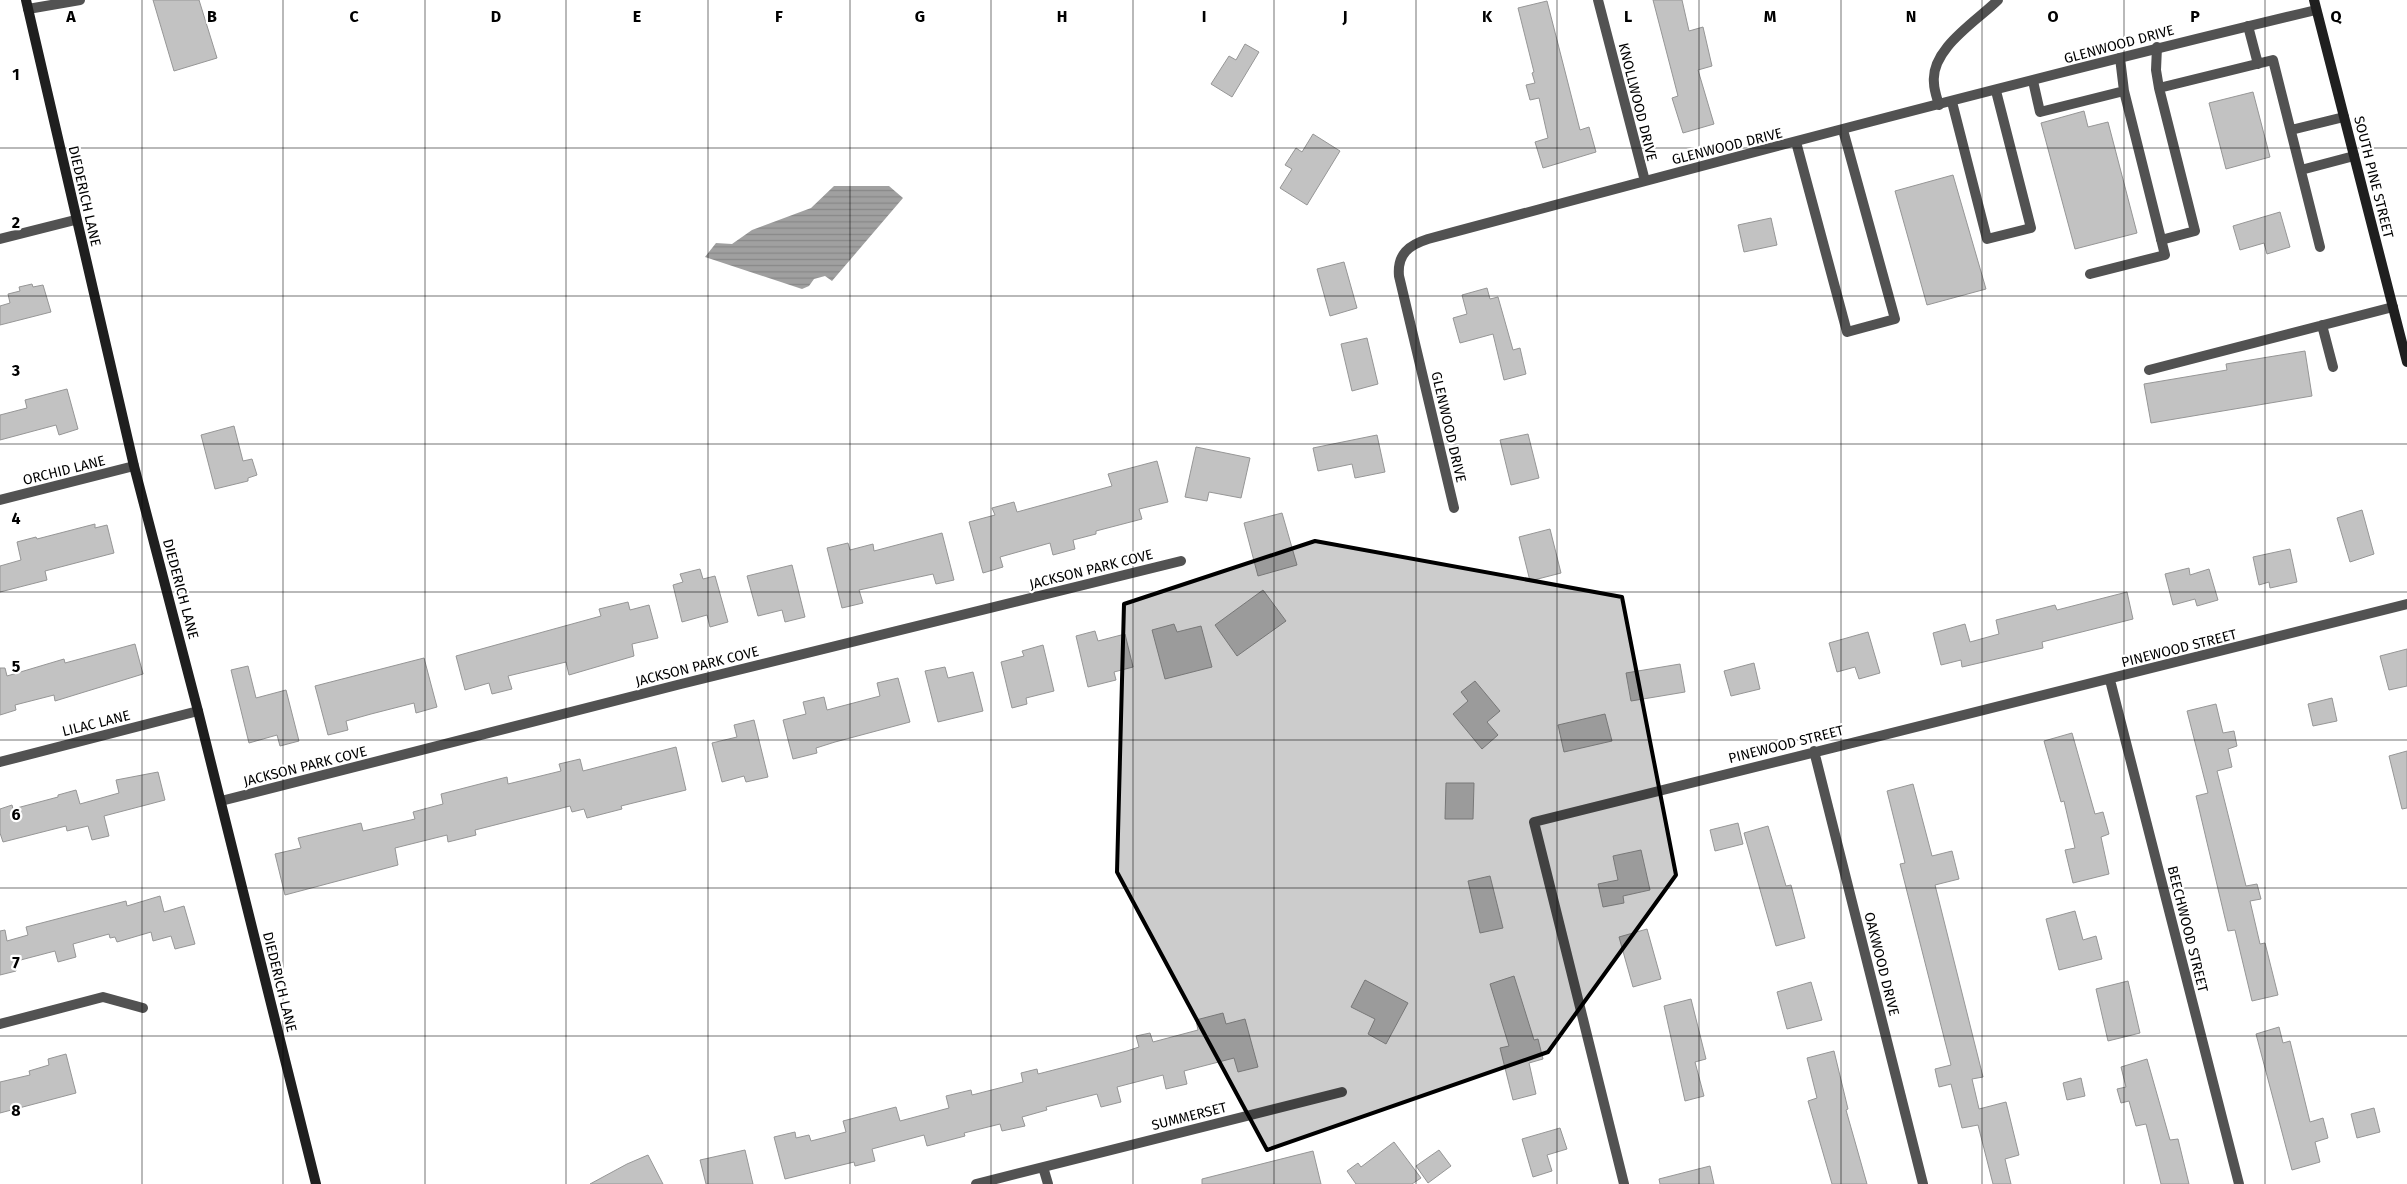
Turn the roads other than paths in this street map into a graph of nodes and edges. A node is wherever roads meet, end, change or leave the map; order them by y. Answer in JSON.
{"nodes":[{"id":1,"x":80,"y":0,"type":"edge"},
{"id":2,"x":1598,"y":0,"type":"edge"},
{"id":3,"x":1998,"y":0,"type":"edge"},
{"id":4,"x":27,"y":5,"type":"edge"},
{"id":5,"x":2315,"y":5,"type":"edge"},
{"id":6,"x":2248,"y":26,"type":"junction"},
{"id":7,"x":2157,"y":47,"type":"junction"},
{"id":8,"x":2120,"y":58,"type":"junction"},
{"id":9,"x":2258,"y":64,"type":"junction"},
{"id":10,"x":2032,"y":81,"type":"junction"},
{"id":11,"x":2159,"y":88,"type":"junction"},
{"id":12,"x":1996,"y":91,"type":"junction"},
{"id":13,"x":2124,"y":91,"type":"junction"},
{"id":14,"x":1952,"y":102,"type":"junction"},
{"id":15,"x":1939,"y":105,"type":"junction"},
{"id":16,"x":2344,"y":117,"type":"junction"},
{"id":17,"x":1844,"y":130,"type":"junction"},
{"id":18,"x":2291,"y":130,"type":"junction"},
{"id":19,"x":1796,"y":142,"type":"junction"},
{"id":20,"x":2354,"y":156,"type":"junction"},
{"id":21,"x":2301,"y":170,"type":"junction"},
{"id":22,"x":1645,"y":181,"type":"junction"},
{"id":23,"x":76,"y":220,"type":"junction"},
{"id":24,"x":0,"y":239,"type":"edge"},
{"id":25,"x":2161,"y":240,"type":"junction"},
{"id":26,"x":2320,"y":247,"type":"dead end"},
{"id":27,"x":2090,"y":274,"type":"dead end"},
{"id":28,"x":2393,"y":307,"type":"junction"},
{"id":29,"x":2322,"y":325,"type":"junction"},
{"id":30,"x":2407,"y":362,"type":"edge"},
{"id":31,"x":2333,"y":366,"type":"dead end"},
{"id":32,"x":2149,"y":370,"type":"dead end"},
{"id":33,"x":134,"y":466,"type":"junction"},
{"id":34,"x":0,"y":500,"type":"edge"},
{"id":35,"x":1454,"y":508,"type":"dead end"},
{"id":36,"x":1181,"y":561,"type":"dead end"},
{"id":37,"x":2407,"y":604,"type":"edge"},
{"id":38,"x":2110,"y":680,"type":"junction"},
{"id":39,"x":198,"y":711,"type":"junction"},
{"id":40,"x":1814,"y":751,"type":"junction"},
{"id":41,"x":0,"y":762,"type":"edge"},
{"id":42,"x":221,"y":801,"type":"junction"},
{"id":43,"x":143,"y":1008,"type":"dead end"},
{"id":44,"x":0,"y":1024,"type":"edge"},
{"id":45,"x":1342,"y":1092,"type":"dead end"},
{"id":46,"x":1044,"y":1167,"type":"junction"},
{"id":47,"x":316,"y":1184,"type":"edge"},
{"id":48,"x":976,"y":1184,"type":"edge"},
{"id":49,"x":1048,"y":1184,"type":"edge"},
{"id":50,"x":1624,"y":1184,"type":"edge"},
{"id":51,"x":1923,"y":1184,"type":"edge"},
{"id":52,"x":2239,"y":1184,"type":"edge"}],
"edges":[{"from":1,"to":4,"type":"street"},
{"from":2,"to":22,"type":"street","name":"KNOLLWOOD DRIVE"},
{"from":3,"to":15,"type":"street"},
{"from":4,"to":23,"type":"street","name":"DIEDERICH LANE"},
{"from":5,"to":6,"type":"street","name":"GLENWOOD DRIVE"},
{"from":5,"to":16,"type":"street","name":"SOUTH PINE STREET"},
{"from":6,"to":7,"type":"street","name":"GLENWOOD DRIVE"},
{"from":6,"to":9,"type":"street"},
{"from":7,"to":8,"type":"street","name":"GLENWOOD DRIVE"},
{"from":7,"to":11,"type":"street"},
{"from":8,"to":10,"type":"street","name":"GLENWOOD DRIVE"},
{"from":8,"to":13,"type":"street"},
{"from":9,"to":11,"type":"street"},
{"from":9,"to":18,"type":"street"},
{"from":10,"to":12,"type":"street","name":"GLENWOOD DRIVE"},
{"from":10,"to":13,"type":"street"},
{"from":11,"to":25,"type":"street"},
{"from":12,"to":14,"type":"street","name":"GLENWOOD DRIVE"},
{"from":12,"to":14,"type":"street"},
{"from":13,"to":25,"type":"street"},
{"from":14,"to":15,"type":"street","name":"GLENWOOD DRIVE"},
{"from":15,"to":17,"type":"street","name":"GLENWOOD DRIVE"},
{"from":16,"to":18,"type":"street"},
{"from":16,"to":20,"type":"street","name":"SOUTH PINE STREET"},
{"from":17,"to":19,"type":"street","name":"GLENWOOD DRIVE"},
{"from":17,"to":19,"type":"street"},
{"from":18,"to":21,"type":"street"},
{"from":19,"to":22,"type":"street","name":"GLENWOOD DRIVE"},
{"from":20,"to":21,"type":"street"},
{"from":20,"to":28,"type":"street","name":"SOUTH PINE STREET"},
{"from":21,"to":26,"type":"street"},
{"from":22,"to":35,"type":"street","name":"GLENWOOD DRIVE"},
{"from":23,"to":24,"type":"street"},
{"from":23,"to":33,"type":"street","name":"DIEDERICH LANE"},
{"from":25,"to":27,"type":"street"},
{"from":28,"to":29,"type":"street"},
{"from":28,"to":30,"type":"street","name":"SOUTH PINE STREET"},
{"from":29,"to":31,"type":"street"},
{"from":29,"to":32,"type":"street"},
{"from":33,"to":34,"type":"street","name":"ORCHID LANE"},
{"from":33,"to":39,"type":"street","name":"DIEDERICH LANE"},
{"from":36,"to":42,"type":"street","name":"JACKSON PARK COVE"},
{"from":37,"to":38,"type":"street","name":"PINEWOOD STREET"},
{"from":38,"to":40,"type":"street","name":"PINEWOOD STREET"},
{"from":38,"to":52,"type":"street","name":"BEECHWOOD STREET"},
{"from":39,"to":41,"type":"street","name":"LILAC LANE"},
{"from":39,"to":42,"type":"street","name":"DIEDERICH LANE"},
{"from":40,"to":50,"type":"street","name":"PINEWOOD STREET"},
{"from":40,"to":51,"type":"street","name":"OAKWOOD DRIVE"},
{"from":42,"to":47,"type":"street","name":"DIEDERICH LANE"},
{"from":43,"to":44,"type":"street"},
{"from":45,"to":46,"type":"street","name":"SUMMERSET"},
{"from":46,"to":48,"type":"street","name":"SUMMERSET"},
{"from":46,"to":49,"type":"street"}]}
